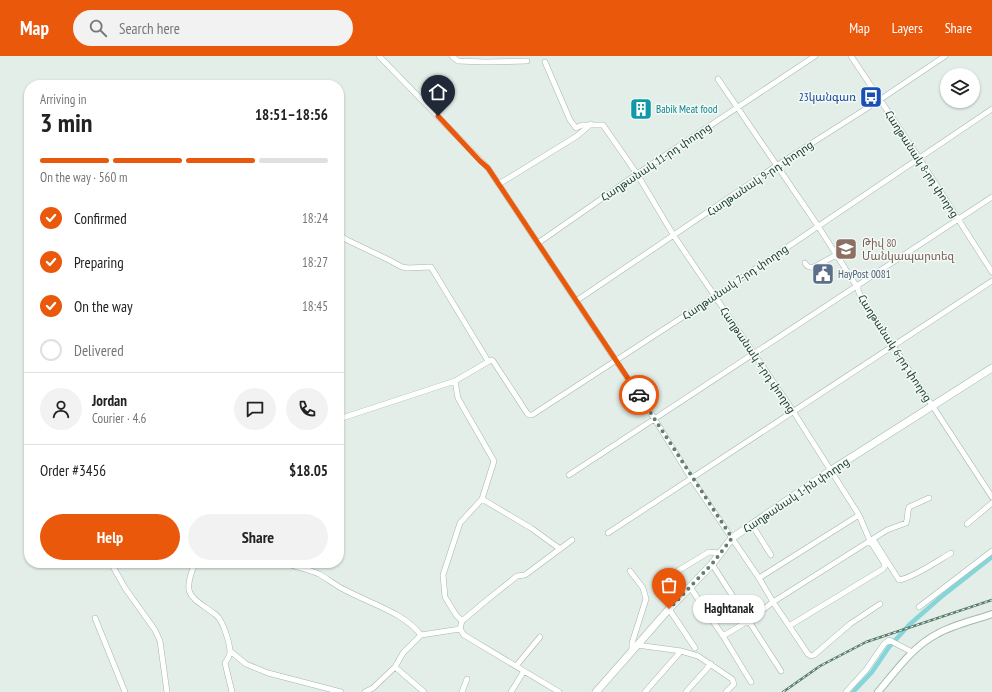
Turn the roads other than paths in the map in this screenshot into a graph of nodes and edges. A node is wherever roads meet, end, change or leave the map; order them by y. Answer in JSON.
{"nodes":[{"id":1,"x":379,"y":56,"type":"edge"},
{"id":2,"x":452,"y":56,"type":"edge"},
{"id":3,"x":815,"y":56,"type":"edge"},
{"id":4,"x":851,"y":56,"type":"edge"},
{"id":5,"x":945,"y":56,"type":"edge"},
{"id":6,"x":527,"y":60,"type":"dead end"},
{"id":7,"x":545,"y":62,"type":"dead end"},
{"id":8,"x":718,"y":79,"type":"dead end"},
{"id":9,"x":880,"y":100,"type":"junction"},
{"id":10,"x":737,"y":107,"type":"junction"},
{"id":11,"x":992,"y":109,"type":"edge"},
{"id":12,"x":591,"y":124,"type":"junction"},
{"id":13,"x":919,"y":158,"type":"junction"},
{"id":14,"x":776,"y":166,"type":"junction"},
{"id":15,"x":636,"y":174,"type":"junction"},
{"id":16,"x":498,"y":184,"type":"junction"},
{"id":17,"x":992,"y":198,"type":"edge"},
{"id":18,"x":958,"y":219,"type":"junction"},
{"id":19,"x":818,"y":226,"type":"junction"},
{"id":20,"x":674,"y":236,"type":"junction"},
{"id":21,"x":344,"y":238,"type":"edge"},
{"id":22,"x":538,"y":243,"type":"junction"},
{"id":23,"x":836,"y":255,"type":"junction"},
{"id":24,"x":805,"y":263,"type":"dead end"},
{"id":25,"x":992,"y":272,"type":"edge"},
{"id":26,"x":992,"y":282,"type":"edge"},
{"id":27,"x":856,"y":287,"type":"junction"},
{"id":28,"x":715,"y":296,"type":"junction"},
{"id":29,"x":576,"y":301,"type":"junction"},
{"id":30,"x":894,"y":346,"type":"junction"},
{"id":31,"x":754,"y":354,"type":"junction"},
{"id":32,"x":491,"y":361,"type":"junction"},
{"id":33,"x":616,"y":361,"type":"junction"},
{"id":34,"x":992,"y":368,"type":"edge"},
{"id":35,"x":455,"y":381,"type":"junction"},
{"id":36,"x":933,"y":406,"type":"junction"},
{"id":37,"x":793,"y":411,"type":"junction"},
{"id":38,"x":344,"y":417,"type":"edge"},
{"id":39,"x":654,"y":418,"type":"junction"},
{"id":40,"x":830,"y":471,"type":"junction"},
{"id":41,"x":569,"y":475,"type":"dead end"},
{"id":42,"x":691,"y":478,"type":"junction"},
{"id":43,"x":992,"y":497,"type":"edge"},
{"id":44,"x":929,"y":498,"type":"dead end"},
{"id":45,"x":482,"y":499,"type":"junction"},
{"id":46,"x":992,"y":503,"type":"edge"},
{"id":47,"x":859,"y":515,"type":"junction"},
{"id":48,"x":967,"y":524,"type":"dead end"},
{"id":49,"x":752,"y":525,"type":"junction"},
{"id":50,"x":608,"y":533,"type":"dead end"},
{"id":51,"x":732,"y":538,"type":"junction"},
{"id":52,"x":572,"y":540,"type":"dead end"},
{"id":53,"x":871,"y":540,"type":"junction"},
{"id":54,"x":560,"y":549,"type":"junction"},
{"id":55,"x":992,"y":551,"type":"edge"},
{"id":56,"x":951,"y":552,"type":"dead end"},
{"id":57,"x":719,"y":553,"type":"junction"},
{"id":58,"x":771,"y":555,"type":"dead end"},
{"id":59,"x":712,"y":564,"type":"junction"},
{"id":60,"x":114,"y":568,"type":"edge"},
{"id":61,"x":193,"y":568,"type":"edge"},
{"id":62,"x":300,"y":568,"type":"edge"},
{"id":63,"x":630,"y":571,"type":"dead end"},
{"id":64,"x":671,"y":575,"type":"dead end"},
{"id":65,"x":758,"y":578,"type":"junction"},
{"id":66,"x":690,"y":586,"type":"junction"},
{"id":67,"x":773,"y":602,"type":"junction"},
{"id":68,"x":880,"y":604,"type":"dead end"},
{"id":69,"x":919,"y":607,"type":"dead end"},
{"id":70,"x":669,"y":609,"type":"junction"},
{"id":71,"x":992,"y":614,"type":"edge"},
{"id":72,"x":95,"y":618,"type":"dead end"},
{"id":73,"x":462,"y":621,"type":"junction"},
{"id":74,"x":748,"y":621,"type":"junction"},
{"id":75,"x":789,"y":626,"type":"junction"},
{"id":76,"x":460,"y":629,"type":"junction"},
{"id":77,"x":421,"y":635,"type":"junction"},
{"id":78,"x":723,"y":636,"type":"junction"},
{"id":79,"x":540,"y":637,"type":"dead end"},
{"id":80,"x":637,"y":645,"type":"junction"},
{"id":81,"x":695,"y":648,"type":"dead end"},
{"id":82,"x":230,"y":651,"type":"junction"},
{"id":83,"x":632,"y":651,"type":"junction"},
{"id":84,"x":681,"y":651,"type":"junction"},
{"id":85,"x":912,"y":652,"type":"junction"},
{"id":86,"x":711,"y":664,"type":"junction"},
{"id":87,"x":396,"y":666,"type":"junction"},
{"id":88,"x":516,"y":666,"type":"junction"},
{"id":89,"x":524,"y":671,"type":"junction"},
{"id":90,"x":781,"y":671,"type":"dead end"},
{"id":91,"x":466,"y":679,"type":"dead end"},
{"id":92,"x":751,"y":682,"type":"dead end"},
{"id":93,"x":598,"y":691,"type":"edge"},
{"id":94,"x":125,"y":692,"type":"edge"},
{"id":95,"x":167,"y":692,"type":"edge"},
{"id":96,"x":232,"y":692,"type":"edge"},
{"id":97,"x":341,"y":692,"type":"edge"},
{"id":98,"x":366,"y":692,"type":"edge"},
{"id":99,"x":424,"y":692,"type":"edge"},
{"id":100,"x":462,"y":692,"type":"edge"},
{"id":101,"x":511,"y":692,"type":"edge"},
{"id":102,"x":559,"y":692,"type":"edge"},
{"id":103,"x":645,"y":692,"type":"edge"},
{"id":104,"x":686,"y":692,"type":"edge"},
{"id":105,"x":726,"y":692,"type":"edge"},
{"id":106,"x":846,"y":692,"type":"edge"},
{"id":107,"x":878,"y":692,"type":"edge"}],
"edges":[{"from":1,"to":16,"type":"street"},
{"from":2,"to":6,"type":"street"},
{"from":3,"to":10,"type":"street","name":"Հաղթանակ 11-րդ փողոց"},
{"from":4,"to":9,"type":"street","name":"Հաղթանակ 8-րդ փողոց"},
{"from":5,"to":9,"type":"street","name":"Հաղթանակ 9-րդ փողոց"},
{"from":7,"to":12,"type":"street"},
{"from":8,"to":10,"type":"street","name":"Հաղթանակ 6-րդ փողոց"},
{"from":9,"to":13,"type":"street","name":"Հաղթանակ 8-րդ փողոց"},
{"from":9,"to":14,"type":"street","name":"Հաղթանակ 9-րդ փողոց"},
{"from":10,"to":14,"type":"street","name":"Հաղթանակ 6-րդ փողոց"},
{"from":10,"to":15,"type":"street","name":"Հաղթանակ 11-րդ փողոց"},
{"from":11,"to":13,"type":"street","name":"Հաղթանակ 7-րդ փողոց"},
{"from":12,"to":15,"type":"street","name":"Հաղթանակ 4-րդ փողոց"},
{"from":12,"to":16,"type":"street"},
{"from":13,"to":18,"type":"street","name":"Հաղթանակ 8-րդ փողոց"},
{"from":13,"to":19,"type":"street","name":"Հաղթանակ 7-րդ փողոց"},
{"from":14,"to":19,"type":"street","name":"Հաղթանակ 6-րդ փողոց"},
{"from":14,"to":20,"type":"street","name":"Հաղթանակ 9-րդ փողոց"},
{"from":15,"to":20,"type":"street","name":"Հաղթանակ 4-րդ փողոց"},
{"from":15,"to":22,"type":"street","name":"Հաղթանակ 11-րդ փողոց"},
{"from":16,"to":22,"type":"street"},
{"from":17,"to":18,"type":"street"},
{"from":18,"to":25,"type":"street","name":"Հաղթանակ 8-րդ փողոց"},
{"from":18,"to":27,"type":"street"},
{"from":19,"to":23,"type":"street","name":"Հաղթանակ 6-րդ փողոց"},
{"from":19,"to":28,"type":"street","name":"Հաղթանակ 7-րդ փողոց"},
{"from":20,"to":28,"type":"street","name":"Հաղթանակ 4-րդ փողոց"},
{"from":20,"to":29,"type":"street","name":"Հաղթանակ 9-րդ փողոց"},
{"from":21,"to":32,"type":"street"},
{"from":22,"to":29,"type":"street"},
{"from":23,"to":24,"type":"street"},
{"from":23,"to":27,"type":"street","name":"Հաղթանակ 6-րդ փողոց"},
{"from":26,"to":30,"type":"street"},
{"from":27,"to":30,"type":"street","name":"Հաղթանակ 6-րդ փողոց"},
{"from":27,"to":31,"type":"street"},
{"from":28,"to":31,"type":"street","name":"Հաղթանակ 4-րդ փողոց"},
{"from":28,"to":33,"type":"street","name":"Հաղթանակ 7-րդ փողոց"},
{"from":29,"to":33,"type":"street"},
{"from":30,"to":36,"type":"street","name":"Հաղթանակ 6-րդ փողոց"},
{"from":30,"to":37,"type":"street"},
{"from":31,"to":37,"type":"street","name":"Հաղթանակ 4-րդ փողոց"},
{"from":31,"to":39,"type":"street"},
{"from":32,"to":33,"type":"street","name":"Հաղթանակ 7-րդ փողոց"},
{"from":32,"to":35,"type":"street"},
{"from":33,"to":39,"type":"street"},
{"from":34,"to":36,"type":"main road","name":"Հաղթանակ 1-ին փողոց"},
{"from":35,"to":38,"type":"street"},
{"from":35,"to":45,"type":"street"},
{"from":36,"to":40,"type":"main road","name":"Հաղթանակ 1-ին փողոց"},
{"from":36,"to":43,"type":"street","name":"Հաղթանակ 6-րդ փողոց"},
{"from":37,"to":40,"type":"street","name":"Հաղթանակ 4-րդ փողոց"},
{"from":37,"to":42,"type":"street"},
{"from":39,"to":41,"type":"street"},
{"from":39,"to":42,"type":"street"},
{"from":40,"to":47,"type":"street","name":"Հաղթանակ 4-րդ փողոց"},
{"from":40,"to":49,"type":"main road","name":"Հաղթանակ 1-ին փողոց"},
{"from":42,"to":50,"type":"street"},
{"from":42,"to":51,"type":"street"},
{"from":44,"to":53,"type":"street"},
{"from":45,"to":54,"type":"street"},
{"from":45,"to":73,"type":"street"},
{"from":46,"to":48,"type":"street"},
{"from":47,"to":53,"type":"street","name":"Հաղթանակ 4-րդ փողոց"},
{"from":47,"to":65,"type":"street"},
{"from":49,"to":51,"type":"main road","name":"Հաղթանակ 1-ին փողոց"},
{"from":49,"to":58,"type":"street"},
{"from":51,"to":57,"type":"main road","name":"Հաղթանակ 1-ին փողոց"},
{"from":51,"to":65,"type":"street"},
{"from":52,"to":54,"type":"street"},
{"from":53,"to":56,"type":"street"},
{"from":53,"to":67,"type":"street"},
{"from":53,"to":75,"type":"street"},
{"from":54,"to":73,"type":"street"},
{"from":55,"to":69,"type":"street"},
{"from":57,"to":59,"type":"main road","name":"Հաղթանակ 1-ին փողոց"},
{"from":57,"to":64,"type":"street"},
{"from":59,"to":66,"type":"main road","name":"Հաղթանակ 1-ին փողոց"},
{"from":59,"to":74,"type":"street"},
{"from":60,"to":95,"type":"street"},
{"from":61,"to":82,"type":"street"},
{"from":62,"to":77,"type":"street"},
{"from":63,"to":83,"type":"street"},
{"from":65,"to":67,"type":"street"},
{"from":66,"to":70,"type":"main road","name":"Հաղթանակ 1-ին փողոց"},
{"from":66,"to":78,"type":"street"},
{"from":67,"to":74,"type":"street"},
{"from":67,"to":75,"type":"street"},
{"from":68,"to":75,"type":"street"},
{"from":70,"to":80,"type":"main road","name":"Հաղթանակ 1-ին փողոց"},
{"from":70,"to":81,"type":"street"},
{"from":71,"to":85,"type":"street"},
{"from":72,"to":94,"type":"street"},
{"from":73,"to":76,"type":"street"},
{"from":74,"to":78,"type":"street"},
{"from":74,"to":90,"type":"street"},
{"from":76,"to":77,"type":"street"},
{"from":76,"to":88,"type":"street"},
{"from":77,"to":87,"type":"street"},
{"from":78,"to":92,"type":"street"},
{"from":79,"to":88,"type":"street"},
{"from":80,"to":83,"type":"main road","name":"Հաղթանակ 1-ին փողոց"},
{"from":80,"to":84,"type":"street"},
{"from":82,"to":96,"type":"street"},
{"from":82,"to":97,"type":"street"},
{"from":83,"to":93,"type":"main road","name":"Հաղթանակ 1-ին փողոց"},
{"from":84,"to":86,"type":"street"},
{"from":84,"to":103,"type":"street"},
{"from":85,"to":106,"type":"street"},
{"from":85,"to":107,"type":"street"},
{"from":86,"to":104,"type":"street"},
{"from":86,"to":105,"type":"street"},
{"from":87,"to":98,"type":"street"},
{"from":87,"to":99,"type":"street"},
{"from":88,"to":89,"type":"street"},
{"from":89,"to":101,"type":"street"},
{"from":89,"to":102,"type":"street"},
{"from":91,"to":100,"type":"street"}]}
